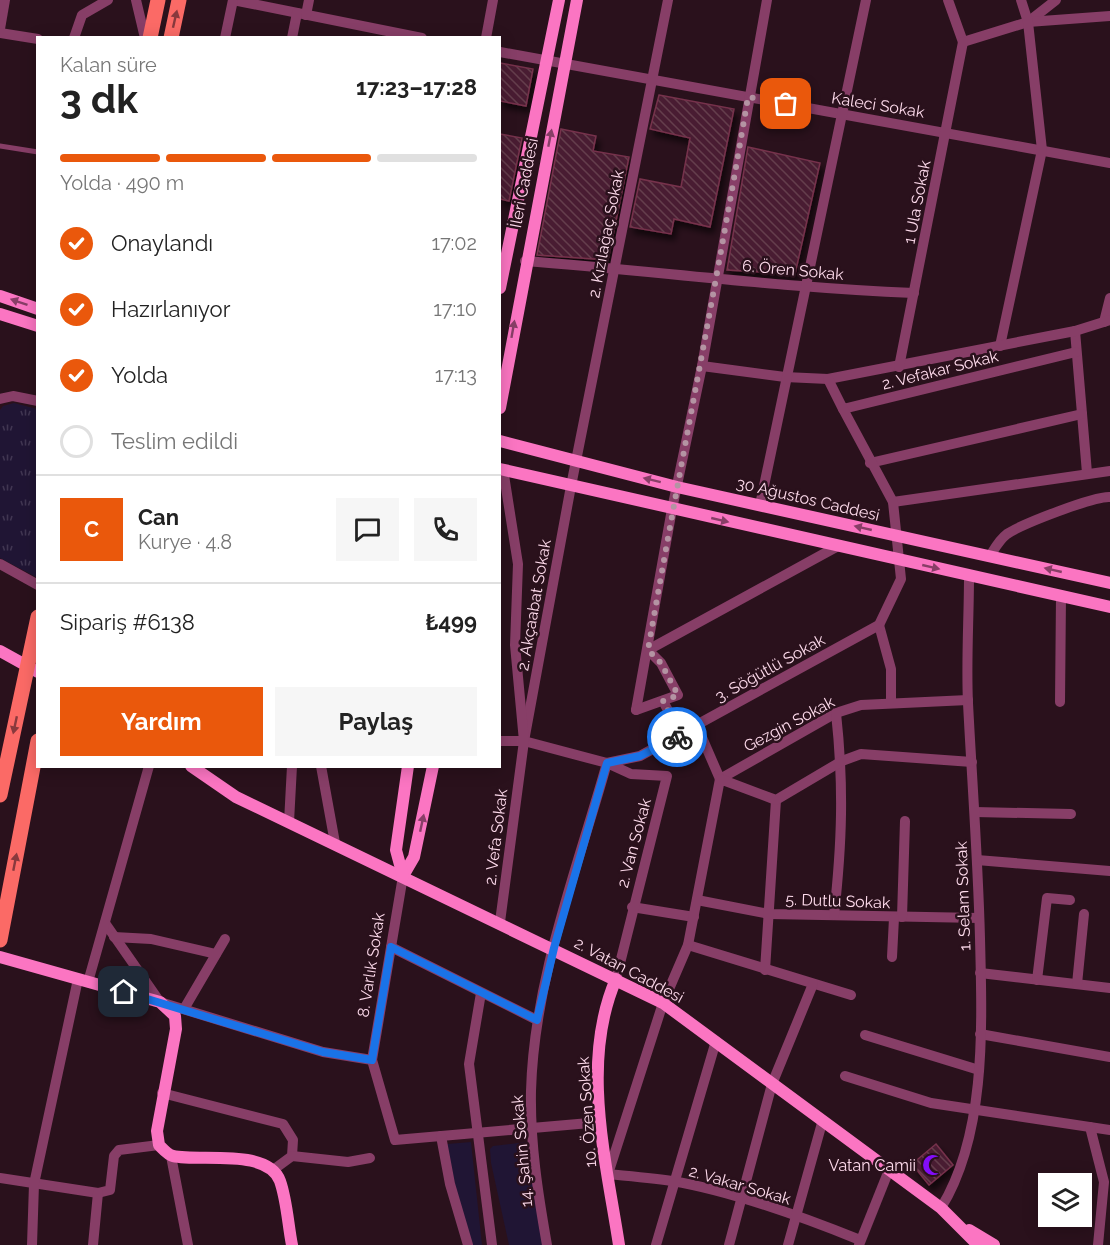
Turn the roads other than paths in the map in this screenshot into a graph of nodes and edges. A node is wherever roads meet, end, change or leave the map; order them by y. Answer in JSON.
{"nodes":[{"id":1,"x":5,"y":0,"type":"edge"},
{"id":2,"x":108,"y":0,"type":"edge"},
{"id":3,"x":136,"y":0,"type":"edge"},
{"id":4,"x":158,"y":0,"type":"edge"},
{"id":5,"x":179,"y":0,"type":"edge"},
{"id":6,"x":233,"y":0,"type":"edge"},
{"id":7,"x":309,"y":0,"type":"edge"},
{"id":8,"x":493,"y":0,"type":"edge"},
{"id":9,"x":560,"y":0,"type":"edge"},
{"id":10,"x":578,"y":0,"type":"edge"},
{"id":11,"x":668,"y":0,"type":"edge"},
{"id":12,"x":766,"y":0,"type":"edge"},
{"id":13,"x":866,"y":0,"type":"edge"},
{"id":14,"x":948,"y":0,"type":"edge"},
{"id":15,"x":1021,"y":0,"type":"edge"},
{"id":16,"x":1056,"y":0,"type":"edge"},
{"id":17,"x":301,"y":14,"type":"junction"},
{"id":18,"x":1110,"y":16,"type":"edge"},
{"id":19,"x":1028,"y":22,"type":"junction"},
{"id":20,"x":0,"y":31,"type":"edge"},
{"id":21,"x":75,"y":36,"type":"edge"},
{"id":22,"x":145,"y":36,"type":"edge"},
{"id":23,"x":150,"y":36,"type":"edge"},
{"id":24,"x":171,"y":36,"type":"edge"},
{"id":25,"x":225,"y":36,"type":"edge"},
{"id":26,"x":293,"y":36,"type":"edge"},
{"id":27,"x":412,"y":36,"type":"edge"},
{"id":28,"x":486,"y":36,"type":"edge"},
{"id":29,"x":36,"y":39,"type":"edge"},
{"id":30,"x":963,"y":42,"type":"junction"},
{"id":31,"x":501,"y":52,"type":"edge"},
{"id":32,"x":547,"y":62,"type":"junction"},
{"id":33,"x":565,"y":65,"type":"junction"},
{"id":34,"x":652,"y":78,"type":"junction"},
{"id":35,"x":748,"y":97,"type":"junction"},
{"id":36,"x":842,"y":116,"type":"junction"},
{"id":37,"x":945,"y":132,"type":"junction"},
{"id":38,"x":0,"y":146,"type":"edge"},
{"id":39,"x":1042,"y":150,"type":"junction"},
{"id":40,"x":36,"y":152,"type":"edge"},
{"id":41,"x":1110,"y":163,"type":"edge"},
{"id":42,"x":525,"y":261,"type":"junction"},
{"id":43,"x":615,"y":268,"type":"junction"},
{"id":44,"x":717,"y":278,"type":"junction"},
{"id":45,"x":501,"y":283,"type":"edge"},
{"id":46,"x":806,"y":289,"type":"junction"},
{"id":47,"x":914,"y":293,"type":"junction"},
{"id":48,"x":0,"y":296,"type":"edge"},
{"id":49,"x":1110,"y":298,"type":"edge"},
{"id":50,"x":36,"y":308,"type":"edge"},
{"id":51,"x":0,"y":314,"type":"edge"},
{"id":52,"x":1107,"y":321,"type":"edge"},
{"id":53,"x":36,"y":325,"type":"edge"},
{"id":54,"x":1075,"y":331,"type":"junction"},
{"id":55,"x":1000,"y":346,"type":"junction"},
{"id":56,"x":1077,"y":352,"type":"junction"},
{"id":57,"x":702,"y":366,"type":"junction"},
{"id":58,"x":899,"y":367,"type":"junction"},
{"id":59,"x":786,"y":377,"type":"junction"},
{"id":60,"x":828,"y":379,"type":"junction"},
{"id":61,"x":0,"y":399,"type":"edge"},
{"id":62,"x":36,"y":401,"type":"edge"},
{"id":63,"x":501,"y":402,"type":"edge"},
{"id":64,"x":843,"y":409,"type":"junction"},
{"id":65,"x":1082,"y":414,"type":"junction"},
{"id":66,"x":501,"y":441,"type":"edge"},
{"id":67,"x":870,"y":463,"type":"junction"},
{"id":68,"x":501,"y":469,"type":"edge"},
{"id":69,"x":1110,"y":471,"type":"edge"},
{"id":70,"x":574,"y":473,"type":"junction"},
{"id":71,"x":1087,"y":473,"type":"junction"},
{"id":72,"x":677,"y":487,"type":"junction"},
{"id":73,"x":1109,"y":495,"type":"edge"},
{"id":74,"x":893,"y":502,"type":"junction"},
{"id":75,"x":760,"y":505,"type":"junction"},
{"id":76,"x":672,"y":509,"type":"junction"},
{"id":77,"x":897,"y":536,"type":"junction"},
{"id":78,"x":838,"y":546,"type":"junction"},
{"id":79,"x":990,"y":556,"type":"junction"},
{"id":80,"x":900,"y":560,"type":"junction"},
{"id":81,"x":0,"y":564,"type":"edge"},
{"id":82,"x":969,"y":576,"type":"junction"},
{"id":83,"x":1110,"y":583,"type":"edge"},
{"id":84,"x":36,"y":584,"type":"edge"},
{"id":85,"x":1060,"y":596,"type":"junction"},
{"id":86,"x":1110,"y":607,"type":"edge"},
{"id":87,"x":879,"y":625,"type":"junction"},
{"id":88,"x":36,"y":638,"type":"edge"},
{"id":89,"x":648,"y":650,"type":"junction"},
{"id":90,"x":0,"y":651,"type":"edge"},
{"id":91,"x":33,"y":670,"type":"edge"},
{"id":92,"x":968,"y":700,"type":"junction"},
{"id":93,"x":663,"y":701,"type":"junction"},
{"id":94,"x":891,"y":702,"type":"junction"},
{"id":95,"x":1060,"y":702,"type":"dead end"},
{"id":96,"x":836,"y":714,"type":"junction"},
{"id":97,"x":697,"y":726,"type":"junction"},
{"id":98,"x":681,"y":735,"type":"junction"},
{"id":99,"x":501,"y":741,"type":"edge"},
{"id":100,"x":524,"y":741,"type":"junction"},
{"id":101,"x":35,"y":755,"type":"edge"},
{"id":102,"x":842,"y":761,"type":"junction"},
{"id":103,"x":972,"y":762,"type":"junction"},
{"id":104,"x":607,"y":763,"type":"junction"},
{"id":105,"x":148,"y":768,"type":"edge"},
{"id":106,"x":194,"y":768,"type":"edge"},
{"id":107,"x":292,"y":768,"type":"edge"},
{"id":108,"x":321,"y":768,"type":"edge"},
{"id":109,"x":408,"y":768,"type":"edge"},
{"id":110,"x":434,"y":768,"type":"edge"},
{"id":111,"x":720,"y":778,"type":"junction"},
{"id":112,"x":0,"y":795,"type":"edge"},
{"id":113,"x":777,"y":800,"type":"junction"},
{"id":114,"x":975,"y":812,"type":"junction"},
{"id":115,"x":1071,"y":814,"type":"dead end"},
{"id":116,"x":905,"y":821,"type":"dead end"},
{"id":117,"x":289,"y":822,"type":"junction"},
{"id":118,"x":335,"y":843,"type":"junction"},
{"id":119,"x":977,"y":860,"type":"junction"},
{"id":120,"x":1110,"y":871,"type":"edge"},
{"id":121,"x":403,"y":876,"type":"junction"},
{"id":122,"x":697,"y":900,"type":"junction"},
{"id":123,"x":1070,"y":900,"type":"dead end"},
{"id":124,"x":633,"y":907,"type":"junction"},
{"id":125,"x":769,"y":914,"type":"junction"},
{"id":126,"x":1084,"y":914,"type":"dead end"},
{"id":127,"x":834,"y":915,"type":"junction"},
{"id":128,"x":694,"y":917,"type":"junction"},
{"id":129,"x":898,"y":917,"type":"junction"},
{"id":130,"x":979,"y":918,"type":"junction"},
{"id":131,"x":500,"y":922,"type":"junction"},
{"id":132,"x":105,"y":923,"type":"junction"},
{"id":133,"x":114,"y":937,"type":"junction"},
{"id":134,"x":225,"y":939,"type":"dead end"},
{"id":135,"x":0,"y":940,"type":"edge"},
{"id":136,"x":688,"y":945,"type":"junction"},
{"id":137,"x":391,"y":947,"type":"junction"},
{"id":138,"x":554,"y":948,"type":"junction"},
{"id":139,"x":216,"y":954,"type":"junction"},
{"id":140,"x":0,"y":957,"type":"edge"},
{"id":141,"x":892,"y":957,"type":"dead end"},
{"id":142,"x":765,"y":970,"type":"junction"},
{"id":143,"x":980,"y":973,"type":"junction"},
{"id":144,"x":83,"y":980,"type":"junction"},
{"id":145,"x":616,"y":980,"type":"junction"},
{"id":146,"x":1037,"y":980,"type":"junction"},
{"id":147,"x":813,"y":984,"type":"junction"},
{"id":148,"x":1077,"y":984,"type":"junction"},
{"id":149,"x":1110,"y":988,"type":"edge"},
{"id":150,"x":482,"y":993,"type":"junction"},
{"id":151,"x":851,"y":995,"type":"dead end"},
{"id":152,"x":160,"y":1002,"type":"junction"},
{"id":153,"x":663,"y":1003,"type":"junction"},
{"id":154,"x":184,"y":1009,"type":"junction"},
{"id":155,"x":537,"y":1020,"type":"junction"},
{"id":156,"x":980,"y":1034,"type":"junction"},
{"id":157,"x":865,"y":1035,"type":"dead end"},
{"id":158,"x":716,"y":1041,"type":"junction"},
{"id":159,"x":1110,"y":1057,"type":"edge"},
{"id":160,"x":372,"y":1060,"type":"junction"},
{"id":161,"x":979,"y":1070,"type":"junction"},
{"id":162,"x":845,"y":1076,"type":"dead end"},
{"id":163,"x":772,"y":1084,"type":"junction"},
{"id":164,"x":162,"y":1093,"type":"junction"},
{"id":165,"x":974,"y":1110,"type":"junction"},
{"id":166,"x":601,"y":1122,"type":"junction"},
{"id":167,"x":822,"y":1123,"type":"junction"},
{"id":168,"x":1090,"y":1127,"type":"junction"},
{"id":169,"x":532,"y":1129,"type":"junction"},
{"id":170,"x":1110,"y":1130,"type":"edge"},
{"id":171,"x":477,"y":1133,"type":"junction"},
{"id":172,"x":441,"y":1136,"type":"junction"},
{"id":173,"x":159,"y":1145,"type":"junction"},
{"id":174,"x":171,"y":1156,"type":"junction"},
{"id":175,"x":292,"y":1156,"type":"junction"},
{"id":176,"x":370,"y":1158,"type":"dead end"},
{"id":177,"x":273,"y":1170,"type":"junction"},
{"id":178,"x":890,"y":1170,"type":"junction"},
{"id":179,"x":608,"y":1174,"type":"junction"},
{"id":180,"x":0,"y":1178,"type":"edge"},
{"id":181,"x":674,"y":1182,"type":"junction"},
{"id":182,"x":1107,"y":1183,"type":"edge"},
{"id":183,"x":34,"y":1184,"type":"junction"},
{"id":184,"x":98,"y":1193,"type":"junction"},
{"id":185,"x":740,"y":1199,"type":"junction"},
{"id":186,"x":941,"y":1208,"type":"junction"},
{"id":187,"x":796,"y":1217,"type":"junction"},
{"id":188,"x":956,"y":1222,"type":"junction"},
{"id":189,"x":859,"y":1243,"type":"edge"},
{"id":190,"x":32,"y":1245,"type":"edge"},
{"id":191,"x":93,"y":1245,"type":"edge"},
{"id":192,"x":188,"y":1245,"type":"edge"},
{"id":193,"x":292,"y":1245,"type":"edge"},
{"id":194,"x":468,"y":1245,"type":"edge"},
{"id":195,"x":492,"y":1245,"type":"edge"},
{"id":196,"x":547,"y":1245,"type":"edge"},
{"id":197,"x":619,"y":1245,"type":"edge"},
{"id":198,"x":656,"y":1245,"type":"edge"},
{"id":199,"x":729,"y":1245,"type":"edge"},
{"id":200,"x":788,"y":1245,"type":"edge"},
{"id":201,"x":978,"y":1245,"type":"edge"},
{"id":202,"x":994,"y":1245,"type":"edge"},
{"id":203,"x":1098,"y":1245,"type":"edge"}],
"edges":[{"from":1,"to":20,"type":"street"},
{"from":2,"to":21,"type":"street"},
{"from":3,"to":22,"type":"street"},
{"from":4,"to":23,"type":"main road"},
{"from":24,"to":5,"type":"main road","one_way":true},
{"from":6,"to":17,"type":"street"},
{"from":6,"to":25,"type":"street"},
{"from":7,"to":17,"type":"street"},
{"from":8,"to":28,"type":"street"},
{"from":9,"to":32,"type":"main road","name":"İleri Caddesi"},
{"from":10,"to":33,"type":"main road","name":"İleri Caddesi"},
{"from":11,"to":34,"type":"street","name":"2. Kızılağaç Sokak"},
{"from":12,"to":35,"type":"street"},
{"from":13,"to":36,"type":"street"},
{"from":14,"to":30,"type":"street"},
{"from":15,"to":19,"type":"street"},
{"from":16,"to":19,"type":"street"},
{"from":17,"to":26,"type":"street"},
{"from":17,"to":27,"type":"street"},
{"from":18,"to":19,"type":"street"},
{"from":19,"to":30,"type":"street"},
{"from":19,"to":39,"type":"street"},
{"from":20,"to":29,"type":"street"},
{"from":30,"to":37,"type":"street","name":"1 Ula Sokak"},
{"from":31,"to":32,"type":"street","name":"Kaleci Sokak"},
{"from":32,"to":33,"type":"street","name":"Kaleci Sokak"},
{"from":32,"to":45,"type":"main road","name":"İleri Caddesi"},
{"from":33,"to":34,"type":"street","name":"Kaleci Sokak"},
{"from":42,"to":33,"type":"main road","name":"İleri Caddesi","one_way":true},
{"from":34,"to":35,"type":"street","name":"Kaleci Sokak"},
{"from":34,"to":43,"type":"street","name":"2. Kızılağaç Sokak"},
{"from":35,"to":36,"type":"street","name":"Kaleci Sokak"},
{"from":35,"to":44,"type":"street"},
{"from":36,"to":37,"type":"street","name":"Kaleci Sokak"},
{"from":36,"to":46,"type":"street"},
{"from":37,"to":39,"type":"street","name":"Kaleci Sokak"},
{"from":37,"to":47,"type":"street","name":"1 Ula Sokak"},
{"from":38,"to":40,"type":"lane"},
{"from":39,"to":41,"type":"street","name":"Kaleci Sokak"},
{"from":39,"to":55,"type":"street"},
{"from":42,"to":43,"type":"street","name":"6. Ören Sokak"},
{"from":63,"to":42,"type":"main road","name":"İleri Caddesi","one_way":true},
{"from":43,"to":44,"type":"street","name":"6. Ören Sokak"},
{"from":43,"to":70,"type":"street","name":"2. Kızılağaç Sokak"},
{"from":44,"to":46,"type":"street","name":"6. Ören Sokak"},
{"from":44,"to":57,"type":"street"},
{"from":46,"to":47,"type":"street","name":"6. Ören Sokak"},
{"from":46,"to":59,"type":"street"},
{"from":47,"to":58,"type":"street","name":"1 Ula Sokak"},
{"from":50,"to":48,"type":"main road","one_way":true},
{"from":49,"to":52,"type":"street"},
{"from":51,"to":53,"type":"main road"},
{"from":52,"to":54,"type":"street"},
{"from":54,"to":55,"type":"street"},
{"from":54,"to":56,"type":"street"},
{"from":55,"to":58,"type":"street"},
{"from":56,"to":64,"type":"street","name":"2. Vefakar Sokak"},
{"from":56,"to":65,"type":"street"},
{"from":57,"to":59,"type":"street"},
{"from":57,"to":72,"type":"street"},
{"from":58,"to":60,"type":"street"},
{"from":59,"to":60,"type":"street"},
{"from":59,"to":75,"type":"street"},
{"from":60,"to":64,"type":"street"},
{"from":61,"to":62,"type":"street"},
{"from":64,"to":67,"type":"street"},
{"from":65,"to":67,"type":"street"},
{"from":65,"to":71,"type":"street"},
{"from":66,"to":70,"type":"main road","name":"30 Ağustos Caddesi"},
{"from":67,"to":74,"type":"street"},
{"from":68,"to":70,"type":"main road","name":"30 Ağustos Caddesi"},
{"from":68,"to":100,"type":"street","name":"2. Vefa Sokak"},
{"from":69,"to":71,"type":"street"},
{"from":72,"to":70,"type":"main road","name":"30 Ağustos Caddesi","one_way":true},
{"from":70,"to":76,"type":"main road","name":"30 Ağustos Caddesi"},
{"from":70,"to":100,"type":"street","name":"2. Akçaabat Sokak"},
{"from":71,"to":74,"type":"street"},
{"from":72,"to":75,"type":"main road","name":"30 Ağustos Caddesi"},
{"from":72,"to":76,"type":"street"},
{"from":73,"to":79,"type":"street"},
{"from":74,"to":77,"type":"street"},
{"from":77,"to":75,"type":"main road","name":"30 Ağustos Caddesi","one_way":true},
{"from":76,"to":78,"type":"main road","name":"30 Ağustos Caddesi","one_way":true},
{"from":76,"to":89,"type":"street"},
{"from":77,"to":79,"type":"main road","name":"30 Ağustos Caddesi"},
{"from":77,"to":80,"type":"street"},
{"from":78,"to":80,"type":"main road","name":"30 Ağustos Caddesi"},
{"from":78,"to":89,"type":"street"},
{"from":83,"to":79,"type":"main road","name":"30 Ağustos Caddesi","one_way":true},
{"from":80,"to":82,"type":"main road","name":"30 Ağustos Caddesi","one_way":true},
{"from":80,"to":87,"type":"street"},
{"from":81,"to":84,"type":"street"},
{"from":82,"to":85,"type":"main road","name":"30 Ağustos Caddesi"},
{"from":82,"to":92,"type":"street","name":"1. Selam Sokak"},
{"from":85,"to":86,"type":"main road","name":"30 Ağustos Caddesi"},
{"from":85,"to":95,"type":"street"},
{"from":87,"to":94,"type":"street"},
{"from":87,"to":97,"type":"street","name":"3. Söğütlü Sokak"},
{"from":88,"to":91,"type":"main road"},
{"from":89,"to":93,"type":"street"},
{"from":89,"to":93,"type":"street"},
{"from":90,"to":91,"type":"main road"},
{"from":91,"to":112,"type":"main road","one_way":true},
{"from":92,"to":94,"type":"street","name":"Gezgin Sokak"},
{"from":92,"to":103,"type":"street","name":"1. Selam Sokak"},
{"from":93,"to":98,"type":"street"},
{"from":94,"to":96,"type":"street","name":"Gezgin Sokak"},
{"from":96,"to":102,"type":"street"},
{"from":96,"to":111,"type":"street","name":"Gezgin Sokak"},
{"from":97,"to":98,"type":"street","name":"3. Söğütlü Sokak"},
{"from":97,"to":111,"type":"street"},
{"from":98,"to":104,"type":"street","name":"3. Söğütlü Sokak"},
{"from":99,"to":100,"type":"street","name":"3. Söğütlü Sokak"},
{"from":100,"to":104,"type":"street","name":"3. Söğütlü Sokak"},
{"from":100,"to":131,"type":"street","name":"2. Vefa Sokak"},
{"from":135,"to":101,"type":"main road","one_way":true},
{"from":102,"to":103,"type":"street"},
{"from":102,"to":113,"type":"street"},
{"from":102,"to":127,"type":"street"},
{"from":103,"to":114,"type":"street","name":"1. Selam Sokak"},
{"from":104,"to":124,"type":"street","name":"2. Van Sokak"},
{"from":104,"to":138,"type":"street","name":"14. Şahin Sokak"},
{"from":105,"to":132,"type":"street"},
{"from":106,"to":117,"type":"main road","name":"2. Vatan Caddesi"},
{"from":107,"to":117,"type":"street"},
{"from":108,"to":118,"type":"street"},
{"from":109,"to":121,"type":"main road","name":"8. Varlık Sokak"},
{"from":121,"to":110,"type":"main road","name":"8. Varlık Sokak","one_way":true},
{"from":111,"to":113,"type":"street"},
{"from":111,"to":122,"type":"street"},
{"from":113,"to":125,"type":"street"},
{"from":114,"to":115,"type":"street"},
{"from":114,"to":119,"type":"street","name":"1. Selam Sokak"},
{"from":116,"to":129,"type":"street"},
{"from":117,"to":118,"type":"main road","name":"2. Vatan Caddesi"},
{"from":118,"to":121,"type":"main road","name":"2. Vatan Caddesi"},
{"from":119,"to":120,"type":"street"},
{"from":119,"to":130,"type":"street","name":"1. Selam Sokak"},
{"from":121,"to":131,"type":"main road","name":"2. Vatan Caddesi"},
{"from":121,"to":137,"type":"street","name":"8. Varlık Sokak"},
{"from":122,"to":125,"type":"street","name":"5. Dutlu Sokak"},
{"from":122,"to":128,"type":"street"},
{"from":123,"to":146,"type":"street"},
{"from":124,"to":128,"type":"street"},
{"from":124,"to":145,"type":"street","name":"2. Van Sokak"},
{"from":125,"to":127,"type":"street","name":"5. Dutlu Sokak"},
{"from":125,"to":142,"type":"street"},
{"from":126,"to":148,"type":"street"},
{"from":127,"to":129,"type":"street","name":"5. Dutlu Sokak"},
{"from":128,"to":136,"type":"street"},
{"from":129,"to":130,"type":"street","name":"5. Dutlu Sokak"},
{"from":129,"to":141,"type":"street"},
{"from":130,"to":143,"type":"street","name":"1. Selam Sokak"},
{"from":131,"to":138,"type":"main road","name":"2. Vatan Caddesi"},
{"from":132,"to":133,"type":"street"},
{"from":132,"to":144,"type":"street"},
{"from":133,"to":139,"type":"street"},
{"from":133,"to":152,"type":"street"},
{"from":134,"to":139,"type":"street"},
{"from":136,"to":142,"type":"street"},
{"from":136,"to":153,"type":"street"},
{"from":137,"to":150,"type":"street"},
{"from":137,"to":160,"type":"street","name":"8. Varlık Sokak"},
{"from":138,"to":145,"type":"main road","name":"2. Vatan Caddesi"},
{"from":138,"to":155,"type":"street","name":"14. Şahin Sokak"},
{"from":139,"to":154,"type":"street"},
{"from":140,"to":144,"type":"main road"},
{"from":142,"to":147,"type":"street"},
{"from":143,"to":146,"type":"street"},
{"from":143,"to":156,"type":"street","name":"1. Selam Sokak"},
{"from":144,"to":152,"type":"main road"},
{"from":144,"to":183,"type":"street"},
{"from":145,"to":153,"type":"main road","name":"2. Vatan Caddesi"},
{"from":145,"to":166,"type":"main road","name":"10. Özen Sokak"},
{"from":146,"to":148,"type":"street"},
{"from":147,"to":151,"type":"street"},
{"from":147,"to":163,"type":"street"},
{"from":148,"to":149,"type":"street"},
{"from":150,"to":155,"type":"street"},
{"from":150,"to":171,"type":"street"},
{"from":152,"to":154,"type":"street"},
{"from":152,"to":164,"type":"main road"},
{"from":153,"to":158,"type":"main road","name":"2. Vatan Caddesi"},
{"from":153,"to":179,"type":"street"},
{"from":154,"to":160,"type":"street"},
{"from":155,"to":169,"type":"street","name":"14. Şahin Sokak"},
{"from":156,"to":159,"type":"street"},
{"from":156,"to":161,"type":"street","name":"1. Selam Sokak"},
{"from":157,"to":161,"type":"street"},
{"from":158,"to":163,"type":"main road","name":"2. Vatan Caddesi"},
{"from":158,"to":181,"type":"street"},
{"from":160,"to":172,"type":"street"},
{"from":161,"to":165,"type":"street","name":"1. Selam Sokak"},
{"from":162,"to":165,"type":"street"},
{"from":163,"to":167,"type":"main road","name":"2. Vatan Caddesi"},
{"from":163,"to":185,"type":"street"},
{"from":164,"to":173,"type":"main road"},
{"from":164,"to":175,"type":"street"},
{"from":165,"to":168,"type":"street"},
{"from":165,"to":186,"type":"street","name":"1. Selam Sokak"},
{"from":166,"to":169,"type":"street"},
{"from":166,"to":179,"type":"main road","name":"10. Özen Sokak"},
{"from":167,"to":178,"type":"main road","name":"2. Vatan Caddesi"},
{"from":167,"to":187,"type":"street"},
{"from":168,"to":170,"type":"street"},
{"from":168,"to":182,"type":"street"},
{"from":169,"to":171,"type":"street"},
{"from":169,"to":196,"type":"street","name":"14. Şahin Sokak"},
{"from":171,"to":172,"type":"street"},
{"from":171,"to":195,"type":"street"},
{"from":172,"to":194,"type":"street"},
{"from":173,"to":174,"type":"main road"},
{"from":173,"to":184,"type":"street"},
{"from":174,"to":177,"type":"main road"},
{"from":174,"to":192,"type":"street"},
{"from":175,"to":176,"type":"street"},
{"from":175,"to":177,"type":"street"},
{"from":177,"to":193,"type":"main road"},
{"from":178,"to":186,"type":"main road","name":"2. Vatan Caddesi"},
{"from":178,"to":189,"type":"street"},
{"from":179,"to":181,"type":"street","name":"2. Vakar Sokak"},
{"from":179,"to":197,"type":"main road","name":"10. Özen Sokak"},
{"from":180,"to":183,"type":"street"},
{"from":181,"to":185,"type":"street","name":"2. Vakar Sokak"},
{"from":181,"to":198,"type":"street"},
{"from":182,"to":203,"type":"street"},
{"from":183,"to":184,"type":"street"},
{"from":183,"to":190,"type":"street"},
{"from":184,"to":191,"type":"street"},
{"from":185,"to":187,"type":"street","name":"2. Vakar Sokak"},
{"from":185,"to":199,"type":"street"},
{"from":186,"to":188,"type":"main road","name":"2. Vatan Caddesi"},
{"from":187,"to":189,"type":"street","name":"2. Vakar Sokak"},
{"from":187,"to":200,"type":"street"},
{"from":188,"to":201,"type":"main road","name":"2. Vatan Caddesi"},
{"from":188,"to":202,"type":"main road","name":"2. Vatan Caddesi"}]}
